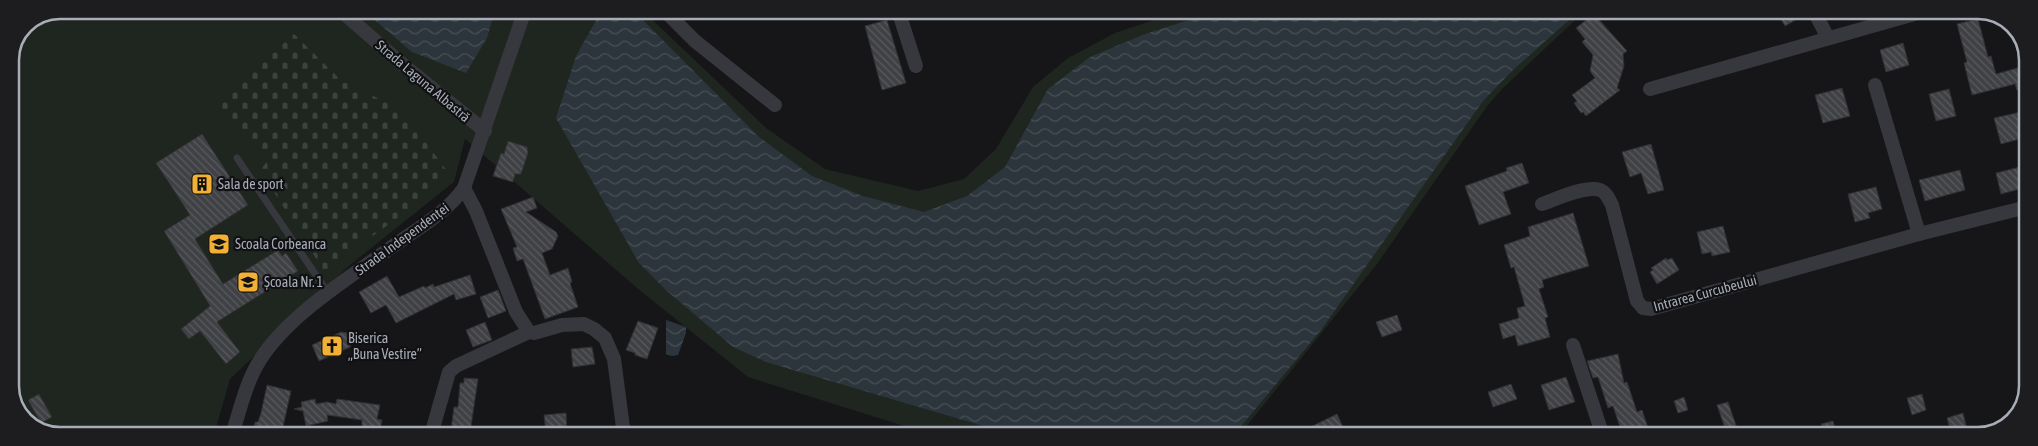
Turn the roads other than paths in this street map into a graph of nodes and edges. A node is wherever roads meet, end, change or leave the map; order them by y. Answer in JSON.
{"nodes":[{"id":1,"x":350,"y":19,"type":"edge"},
{"id":2,"x":521,"y":19,"type":"edge"},
{"id":3,"x":673,"y":19,"type":"edge"},
{"id":4,"x":901,"y":19,"type":"edge"},
{"id":5,"x":1818,"y":19,"type":"edge"},
{"id":6,"x":1896,"y":19,"type":"edge"},
{"id":7,"x":1828,"y":38,"type":"junction"},
{"id":8,"x":916,"y":66,"type":"dead end"},
{"id":9,"x":1875,"y":85,"type":"dead end"},
{"id":10,"x":1650,"y":89,"type":"dead end"},
{"id":11,"x":775,"y":105,"type":"dead end"},
{"id":12,"x":485,"y":131,"type":"junction"},
{"id":13,"x":237,"y":158,"type":"dead end"},
{"id":14,"x":464,"y":188,"type":"junction"},
{"id":15,"x":1542,"y":204,"type":"dead end"},
{"id":16,"x":2019,"y":209,"type":"edge"},
{"id":17,"x":1919,"y":234,"type":"junction"},
{"id":18,"x":328,"y":293,"type":"junction"},
{"id":19,"x":529,"y":332,"type":"junction"},
{"id":20,"x":1573,"y":345,"type":"dead end"},
{"id":21,"x":235,"y":427,"type":"edge"},
{"id":22,"x":433,"y":427,"type":"edge"},
{"id":23,"x":623,"y":427,"type":"edge"},
{"id":24,"x":1600,"y":427,"type":"edge"}],
"edges":[{"from":1,"to":12,"type":"street","name":"Strada Laguna Albastră"},
{"from":2,"to":12,"type":"street","name":"Strada Independenței"},
{"from":3,"to":11,"type":"street"},
{"from":4,"to":8,"type":"street"},
{"from":5,"to":7,"type":"street"},
{"from":6,"to":7,"type":"street"},
{"from":7,"to":10,"type":"street"},
{"from":9,"to":17,"type":"street"},
{"from":12,"to":14,"type":"street","name":"Strada Independenței"},
{"from":13,"to":18,"type":"lane"},
{"from":14,"to":18,"type":"street","name":"Strada Independenței"},
{"from":14,"to":19,"type":"street"},
{"from":15,"to":17,"type":"street","name":"Intrarea Curcubeului"},
{"from":16,"to":17,"type":"street","name":"Intrarea Curcubeului"},
{"from":18,"to":21,"type":"street","name":"Strada Independenței"},
{"from":19,"to":22,"type":"street"},
{"from":19,"to":23,"type":"street"},
{"from":20,"to":24,"type":"street"}]}
